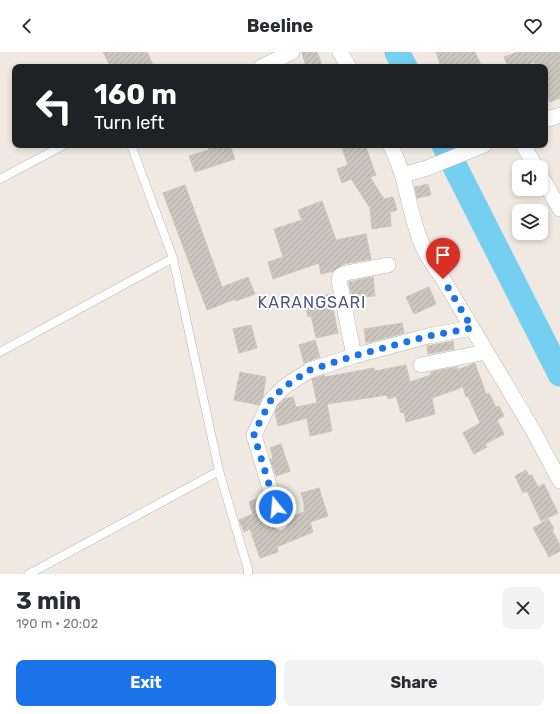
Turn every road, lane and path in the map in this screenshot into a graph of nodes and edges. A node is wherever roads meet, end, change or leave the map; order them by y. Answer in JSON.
{"nodes":[{"id":1,"x":292,"y":52,"type":"edge"},
{"id":2,"x":340,"y":52,"type":"edge"},
{"id":3,"x":267,"y":64,"type":"edge"},
{"id":4,"x":347,"y":64,"type":"edge"},
{"id":5,"x":560,"y":115,"type":"edge"},
{"id":6,"x":548,"y":119,"type":"edge"},
{"id":7,"x":58,"y":148,"type":"edge"},
{"id":8,"x":132,"y":148,"type":"edge"},
{"id":9,"x":391,"y":148,"type":"edge"},
{"id":10,"x":477,"y":148,"type":"edge"},
{"id":11,"x":525,"y":148,"type":"edge"},
{"id":12,"x":532,"y":160,"type":"edge"},
{"id":13,"x":403,"y":175,"type":"junction"},
{"id":14,"x":0,"y":179,"type":"edge"},
{"id":15,"x":548,"y":188,"type":"edge"},
{"id":16,"x":560,"y":209,"type":"edge"},
{"id":17,"x":173,"y":258,"type":"junction"},
{"id":18,"x":388,"y":265,"type":"dead end"},
{"id":19,"x":472,"y":328,"type":"junction"},
{"id":20,"x":0,"y":352,"type":"edge"},
{"id":21,"x":486,"y":352,"type":"junction"},
{"id":22,"x":354,"y":356,"type":"junction"},
{"id":23,"x":421,"y":365,"type":"dead end"},
{"id":24,"x":219,"y":471,"type":"junction"},
{"id":25,"x":560,"y":481,"type":"edge"},
{"id":26,"x":280,"y":522,"type":"dead end"},
{"id":27,"x":29,"y":574,"type":"edge"},
{"id":28,"x":248,"y":574,"type":"edge"}],
"edges":[{"from":1,"to":3,"type":"street"},
{"from":2,"to":4,"type":"street"},
{"from":5,"to":6,"type":"street"},
{"from":7,"to":14,"type":"lane"},
{"from":8,"to":17,"type":"lane"},
{"from":9,"to":13,"type":"street"},
{"from":10,"to":13,"type":"street"},
{"from":11,"to":12,"type":"street"},
{"from":13,"to":19,"type":"street"},
{"from":15,"to":16,"type":"street"},
{"from":17,"to":20,"type":"lane"},
{"from":17,"to":24,"type":"lane"},
{"from":18,"to":22,"type":"street"},
{"from":19,"to":21,"type":"street"},
{"from":19,"to":22,"type":"street"},
{"from":21,"to":23,"type":"street"},
{"from":21,"to":25,"type":"street"},
{"from":22,"to":26,"type":"street"},
{"from":24,"to":27,"type":"lane"},
{"from":24,"to":28,"type":"lane"}]}
